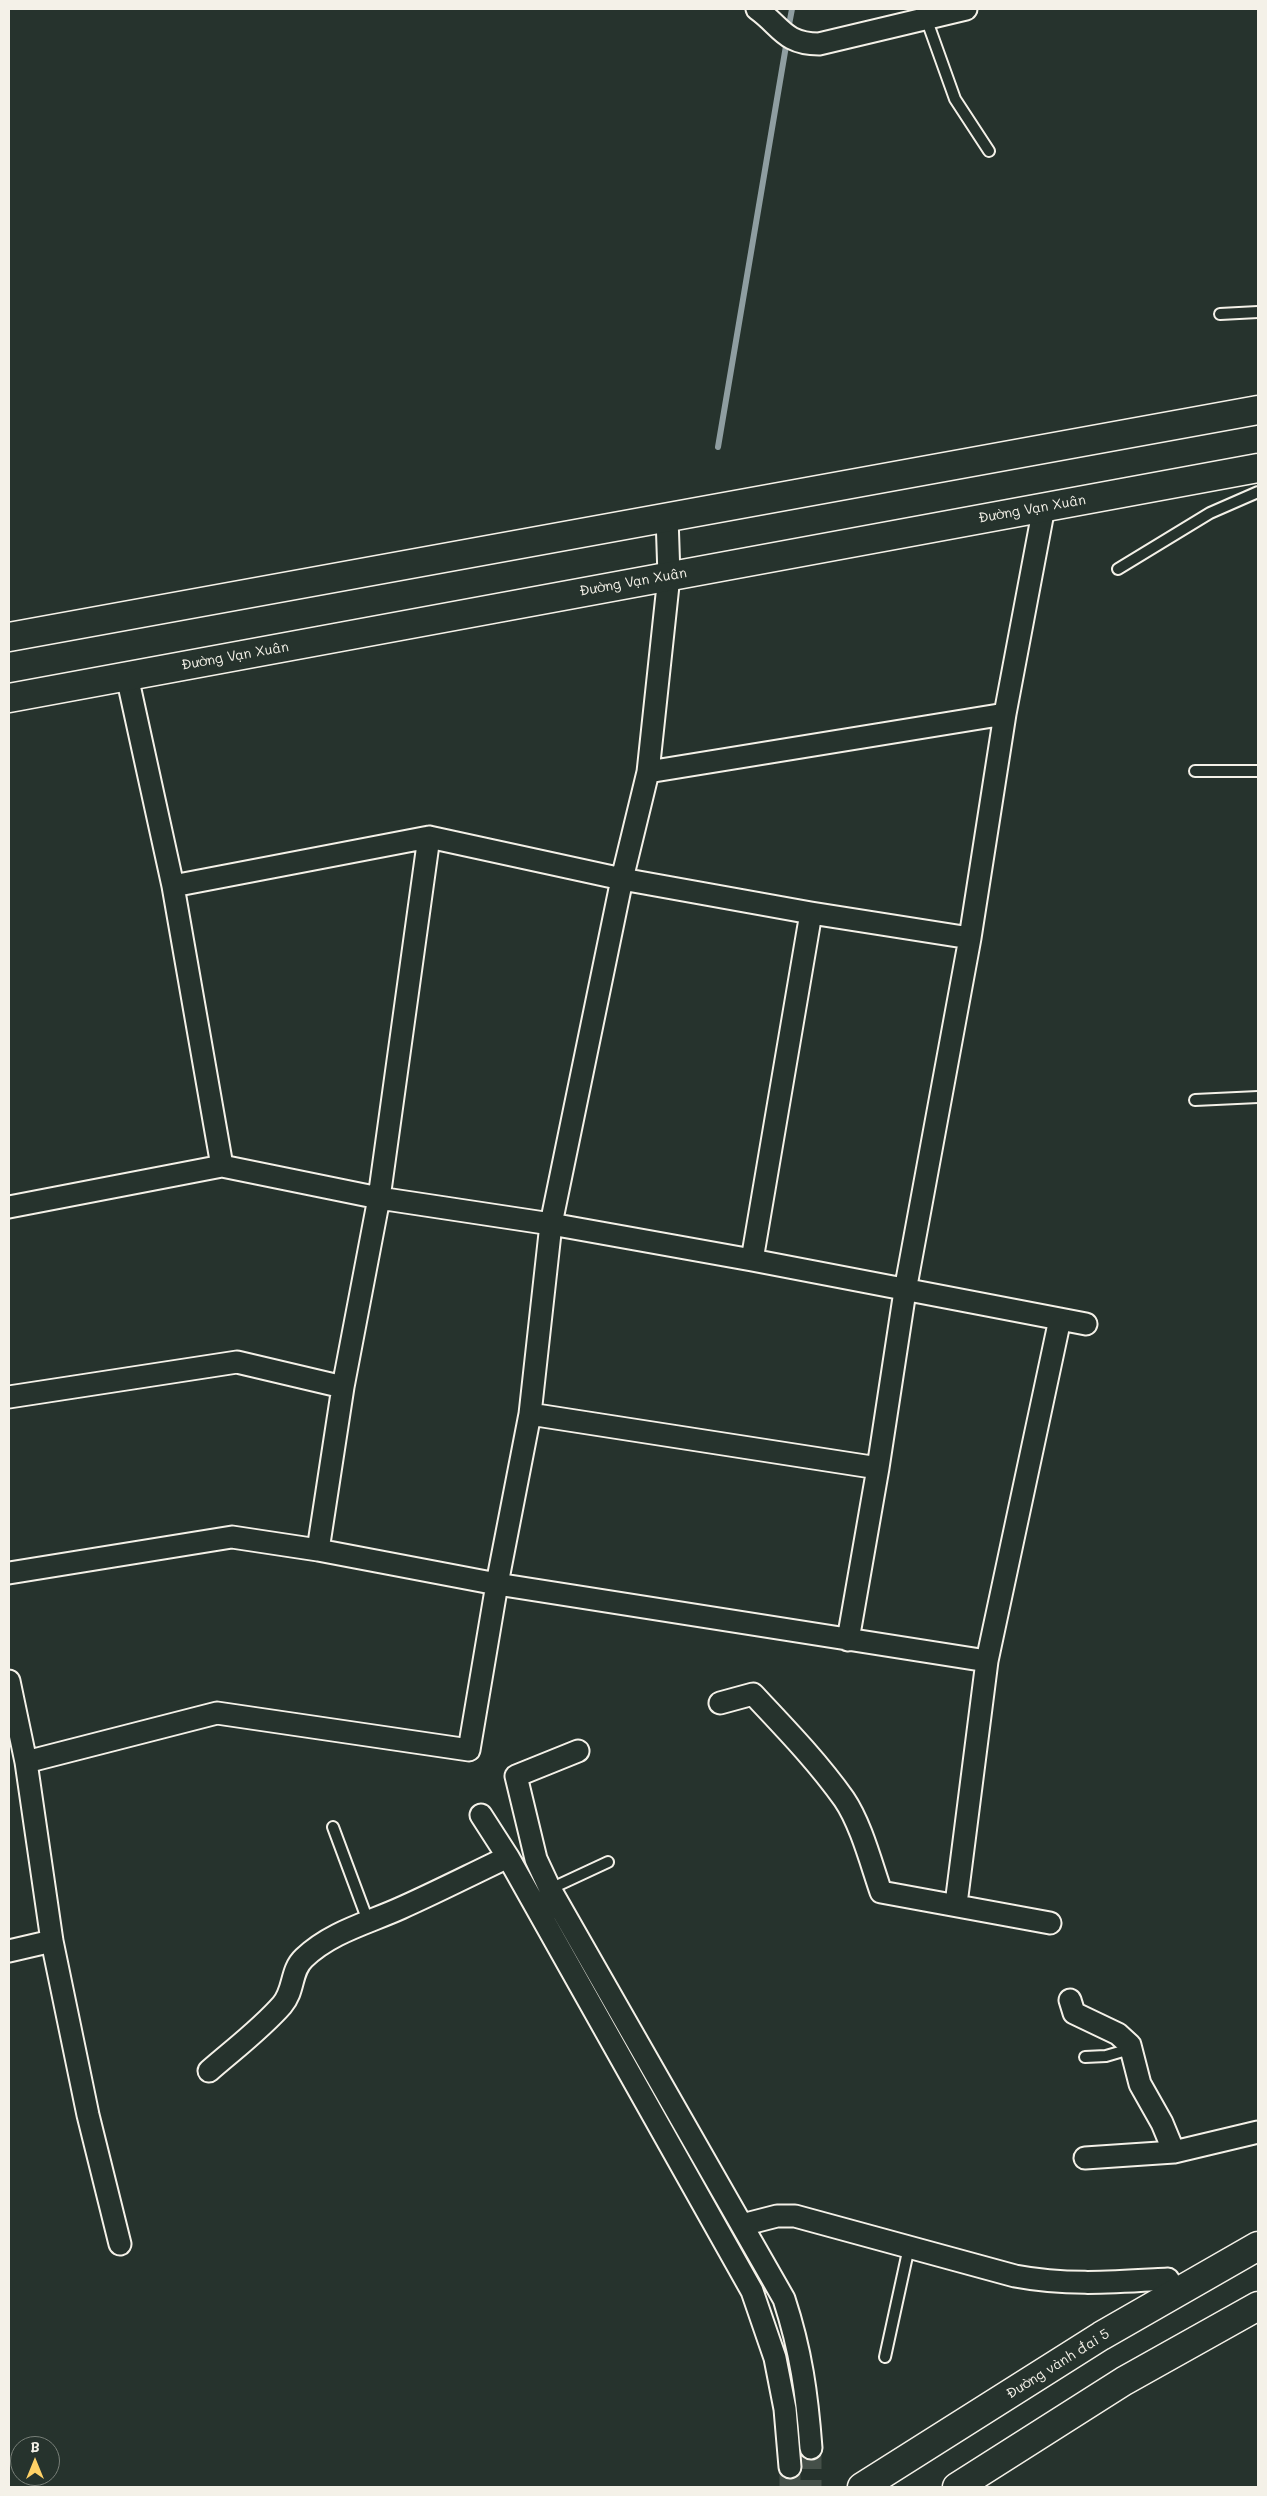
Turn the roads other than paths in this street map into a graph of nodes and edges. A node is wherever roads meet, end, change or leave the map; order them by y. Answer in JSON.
{"nodes":[{"id":1,"x":757,"y":9,"type":"edge"},
{"id":2,"x":966,"y":9,"type":"edge"},
{"id":3,"x":926,"y":18,"type":"junction"},
{"id":4,"x":989,"y":151,"type":"dead end"},
{"id":5,"x":1258,"y":312,"type":"edge"},
{"id":6,"x":1220,"y":314,"type":"dead end"},
{"id":7,"x":1258,"y":410,"type":"edge"},
{"id":8,"x":1258,"y":468,"type":"edge"},
{"id":9,"x":1258,"y":492,"type":"edge"},
{"id":10,"x":1044,"y":507,"type":"junction"},
{"id":11,"x":668,"y":517,"type":"junction"},
{"id":12,"x":1118,"y":569,"type":"dead end"},
{"id":13,"x":669,"y":576,"type":"junction"},
{"id":14,"x":9,"y":637,"type":"edge"},
{"id":15,"x":127,"y":676,"type":"junction"},
{"id":16,"x":9,"y":698,"type":"edge"},
{"id":17,"x":1005,"y":714,"type":"junction"},
{"id":18,"x":1195,"y":771,"type":"dead end"},
{"id":19,"x":1258,"y":771,"type":"edge"},
{"id":20,"x":648,"y":772,"type":"junction"},
{"id":21,"x":429,"y":837,"type":"junction"},
{"id":22,"x":622,"y":879,"type":"junction"},
{"id":23,"x":173,"y":886,"type":"junction"},
{"id":24,"x":811,"y":913,"type":"junction"},
{"id":25,"x":970,"y":938,"type":"junction"},
{"id":26,"x":1258,"y":1097,"type":"edge"},
{"id":27,"x":1195,"y":1100,"type":"dead end"},
{"id":28,"x":222,"y":1166,"type":"junction"},
{"id":29,"x":379,"y":1198,"type":"junction"},
{"id":30,"x":9,"y":1208,"type":"edge"},
{"id":31,"x":551,"y":1224,"type":"junction"},
{"id":32,"x":752,"y":1260,"type":"junction"},
{"id":33,"x":905,"y":1291,"type":"junction"},
{"id":34,"x":1060,"y":1320,"type":"junction"},
{"id":35,"x":1086,"y":1324,"type":"dead end"},
{"id":36,"x":343,"y":1387,"type":"junction"},
{"id":37,"x":9,"y":1397,"type":"edge"},
{"id":38,"x":530,"y":1414,"type":"junction"},
{"id":39,"x":878,"y":1468,"type":"junction"},
{"id":40,"x":318,"y":1550,"type":"junction"},
{"id":41,"x":9,"y":1573,"type":"edge"},
{"id":42,"x":497,"y":1584,"type":"junction"},
{"id":43,"x":848,"y":1640,"type":"junction"},
{"id":44,"x":987,"y":1661,"type":"junction"},
{"id":45,"x":9,"y":1681,"type":"edge"},
{"id":46,"x":720,"y":1703,"type":"dead end"},
{"id":47,"x":578,"y":1751,"type":"dead end"},
{"id":48,"x":26,"y":1762,"type":"junction"},
{"id":49,"x":481,"y":1815,"type":"dead end"},
{"id":50,"x":333,"y":1827,"type":"dead end"},
{"id":51,"x":508,"y":1857,"type":"junction"},
{"id":52,"x":608,"y":1862,"type":"dead end"},
{"id":53,"x":550,"y":1889,"type":"junction"},
{"id":54,"x":956,"y":1904,"type":"junction"},
{"id":55,"x":368,"y":1921,"type":"junction"},
{"id":56,"x":1050,"y":1923,"type":"dead end"},
{"id":57,"x":52,"y":1941,"type":"junction"},
{"id":58,"x":9,"y":1951,"type":"edge"},
{"id":59,"x":1070,"y":2000,"type":"dead end"},
{"id":60,"x":1085,"y":2057,"type":"dead end"},
{"id":61,"x":1134,"y":2058,"type":"junction"},
{"id":62,"x":209,"y":2071,"type":"dead end"},
{"id":63,"x":1258,"y":2132,"type":"edge"},
{"id":64,"x":1174,"y":2152,"type":"junction"},
{"id":65,"x":1085,"y":2158,"type":"dead end"},
{"id":66,"x":742,"y":2225,"type":"junction"},
{"id":67,"x":120,"y":2244,"type":"dead end"},
{"id":68,"x":1258,"y":2246,"type":"edge"},
{"id":69,"x":909,"y":2247,"type":"junction"},
{"id":70,"x":1168,"y":2279,"type":"dead end"},
{"id":71,"x":1258,"y":2306,"type":"edge"},
{"id":72,"x":885,"y":2357,"type":"dead end"},
{"id":73,"x":811,"y":2448,"type":"tunnel mouth"},
{"id":74,"x":790,"y":2467,"type":"tunnel mouth"},
{"id":75,"x":862,"y":2487,"type":"edge"},
{"id":76,"x":957,"y":2487,"type":"edge"}],
"edges":[{"from":1,"to":3,"type":"street"},
{"from":2,"to":3,"type":"street"},
{"from":3,"to":4,"type":"lane"},
{"from":5,"to":6,"type":"lane"},
{"from":7,"to":11,"type":"street"},
{"from":8,"to":10,"type":"street","name":"Đường Vạn Xuân"},
{"from":9,"to":12,"type":"lane"},
{"from":10,"to":13,"type":"street","name":"Đường Vạn Xuân"},
{"from":10,"to":17,"type":"street"},
{"from":11,"to":13,"type":"street"},
{"from":11,"to":14,"type":"street"},
{"from":13,"to":15,"type":"street","name":"Đường Vạn Xuân"},
{"from":13,"to":20,"type":"street"},
{"from":15,"to":16,"type":"street","name":"Đường Vạn Xuân"},
{"from":15,"to":23,"type":"street"},
{"from":17,"to":20,"type":"street"},
{"from":17,"to":25,"type":"street"},
{"from":18,"to":19,"type":"lane"},
{"from":20,"to":22,"type":"street"},
{"from":21,"to":22,"type":"street"},
{"from":21,"to":23,"type":"street"},
{"from":21,"to":29,"type":"street"},
{"from":22,"to":24,"type":"street"},
{"from":22,"to":31,"type":"street"},
{"from":23,"to":28,"type":"street"},
{"from":24,"to":25,"type":"street"},
{"from":24,"to":32,"type":"street"},
{"from":25,"to":33,"type":"street"},
{"from":26,"to":27,"type":"lane"},
{"from":28,"to":29,"type":"street"},
{"from":28,"to":30,"type":"street"},
{"from":29,"to":31,"type":"street"},
{"from":29,"to":36,"type":"street"},
{"from":31,"to":32,"type":"street"},
{"from":31,"to":38,"type":"street"},
{"from":32,"to":33,"type":"street"},
{"from":33,"to":34,"type":"street"},
{"from":33,"to":39,"type":"street"},
{"from":34,"to":35,"type":"street"},
{"from":34,"to":44,"type":"street"},
{"from":36,"to":37,"type":"street"},
{"from":36,"to":40,"type":"street"},
{"from":38,"to":39,"type":"street"},
{"from":38,"to":42,"type":"street"},
{"from":39,"to":43,"type":"street"},
{"from":40,"to":41,"type":"street"},
{"from":40,"to":42,"type":"street"},
{"from":42,"to":43,"type":"street"},
{"from":42,"to":48,"type":"street"},
{"from":43,"to":44,"type":"street"},
{"from":44,"to":54,"type":"street"},
{"from":45,"to":48,"type":"street"},
{"from":46,"to":54,"type":"street"},
{"from":47,"to":53,"type":"street"},
{"from":48,"to":57,"type":"street"},
{"from":49,"to":51,"type":"street"},
{"from":50,"to":55,"type":"lane"},
{"from":51,"to":55,"type":"street"},
{"from":51,"to":74,"type":"street"},
{"from":52,"to":53,"type":"lane"},
{"from":53,"to":66,"type":"street"},
{"from":54,"to":56,"type":"street"},
{"from":55,"to":62,"type":"street"},
{"from":57,"to":58,"type":"street"},
{"from":57,"to":67,"type":"street"},
{"from":59,"to":61,"type":"street"},
{"from":60,"to":61,"type":"lane"},
{"from":61,"to":64,"type":"street"},
{"from":63,"to":64,"type":"street"},
{"from":64,"to":65,"type":"street"},
{"from":66,"to":69,"type":"street"},
{"from":66,"to":73,"type":"street"},
{"from":68,"to":75,"type":"street","name":"Đường vành đai 5"},
{"from":69,"to":70,"type":"street"},
{"from":69,"to":72,"type":"lane"},
{"from":71,"to":76,"type":"street"}]}
